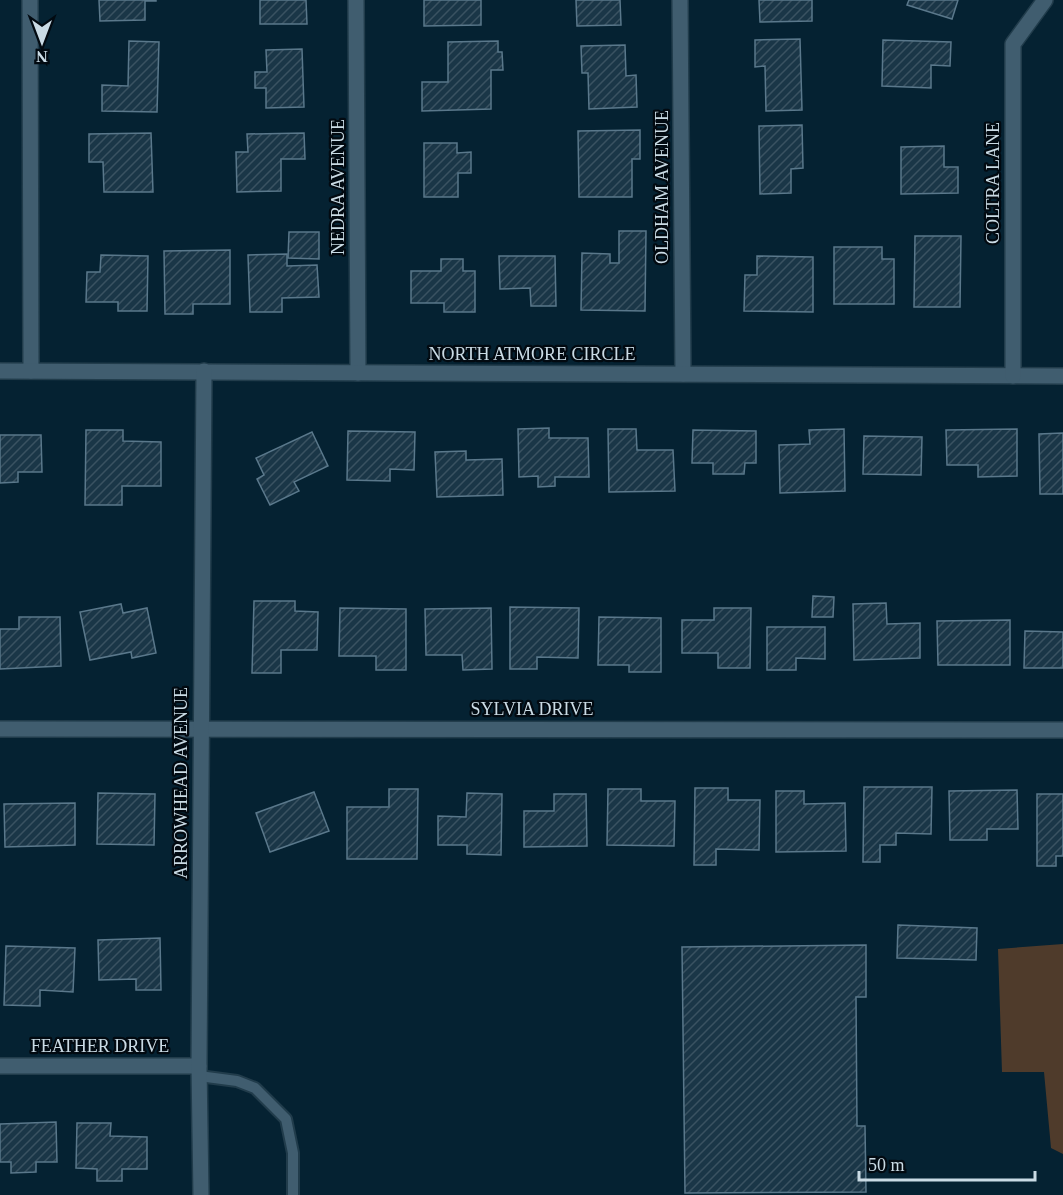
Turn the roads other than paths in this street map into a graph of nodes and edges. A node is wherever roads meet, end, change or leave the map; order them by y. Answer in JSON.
{"nodes":[{"id":1,"x":30,"y":0,"type":"edge"},
{"id":2,"x":356,"y":0,"type":"edge"},
{"id":3,"x":680,"y":0,"type":"edge"},
{"id":4,"x":1045,"y":0,"type":"edge"},
{"id":5,"x":0,"y":370,"type":"edge"},
{"id":6,"x":32,"y":370,"type":"junction"},
{"id":7,"x":204,"y":371,"type":"junction"},
{"id":8,"x":358,"y":373,"type":"junction"},
{"id":9,"x":683,"y":374,"type":"junction"},
{"id":10,"x":1013,"y":376,"type":"junction"},
{"id":11,"x":1063,"y":376,"type":"edge"},
{"id":12,"x":201,"y":728,"type":"junction"},
{"id":13,"x":0,"y":729,"type":"edge"},
{"id":14,"x":1063,"y":730,"type":"edge"},
{"id":15,"x":0,"y":1066,"type":"edge"},
{"id":16,"x":199,"y":1071,"type":"junction"},
{"id":17,"x":201,"y":1195,"type":"edge"},
{"id":18,"x":293,"y":1195,"type":"edge"}],
"edges":[{"from":1,"to":6,"type":"street"},
{"from":2,"to":8,"type":"street","name":"NEDRA AVENUE"},
{"from":3,"to":9,"type":"street","name":"OLDHAM AVENUE"},
{"from":4,"to":10,"type":"street","name":"COLTRA LANE"},
{"from":5,"to":6,"type":"street","name":"NORTH ATMORE CIRCLE"},
{"from":6,"to":7,"type":"street","name":"NORTH ATMORE CIRCLE"},
{"from":7,"to":8,"type":"street","name":"NORTH ATMORE CIRCLE"},
{"from":7,"to":12,"type":"street","name":"ARROWHEAD AVENUE"},
{"from":8,"to":9,"type":"street","name":"NORTH ATMORE CIRCLE"},
{"from":9,"to":10,"type":"street","name":"NORTH ATMORE CIRCLE"},
{"from":10,"to":11,"type":"street","name":"NORTH ATMORE CIRCLE"},
{"from":12,"to":13,"type":"street","name":"SYLVIA DRIVE"},
{"from":12,"to":14,"type":"street","name":"SYLVIA DRIVE"},
{"from":12,"to":16,"type":"street","name":"ARROWHEAD AVENUE"},
{"from":15,"to":16,"type":"street","name":"FEATHER DRIVE"},
{"from":16,"to":17,"type":"street","name":"ARROWHEAD AVENUE"},
{"from":16,"to":18,"type":"lane"}]}
